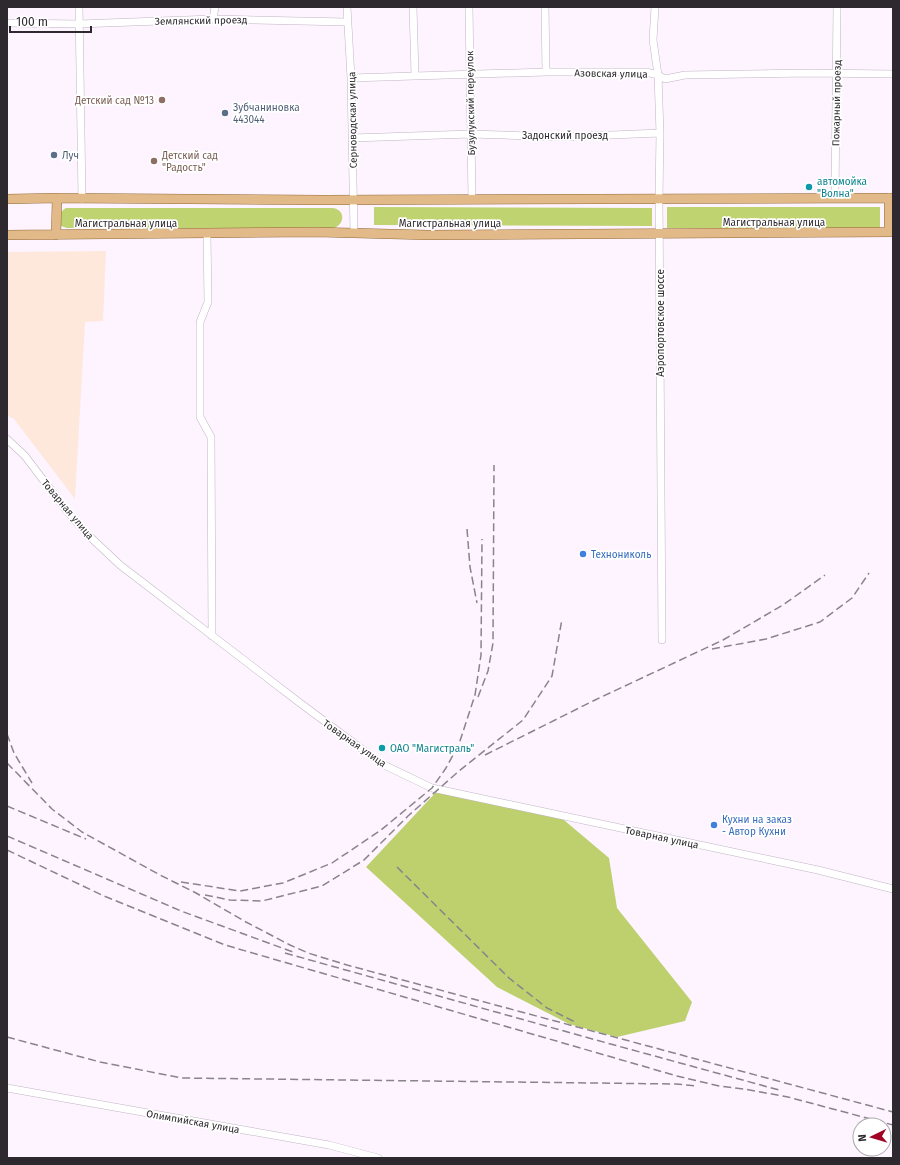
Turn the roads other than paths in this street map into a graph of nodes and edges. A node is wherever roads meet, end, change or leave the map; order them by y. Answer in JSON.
{"nodes":[{"id":1,"x":79,"y":7,"type":"edge"},
{"id":2,"x":215,"y":7,"type":"edge"},
{"id":3,"x":346,"y":7,"type":"edge"},
{"id":4,"x":413,"y":7,"type":"edge"},
{"id":5,"x":469,"y":7,"type":"edge"},
{"id":6,"x":545,"y":7,"type":"edge"},
{"id":7,"x":655,"y":7,"type":"edge"},
{"id":8,"x":838,"y":7,"type":"edge"},
{"id":9,"x":213,"y":19,"type":"junction"},
{"id":10,"x":347,"y":22,"type":"junction"},
{"id":11,"x":7,"y":23,"type":"edge"},
{"id":12,"x":79,"y":24,"type":"junction"},
{"id":13,"x":546,"y":72,"type":"junction"},
{"id":14,"x":470,"y":74,"type":"junction"},
{"id":15,"x":837,"y":74,"type":"junction"},
{"id":16,"x":893,"y":74,"type":"edge"},
{"id":17,"x":414,"y":75,"type":"junction"},
{"id":18,"x":658,"y":75,"type":"junction"},
{"id":19,"x":351,"y":78,"type":"junction"},
{"id":20,"x":660,"y":133,"type":"junction"},
{"id":21,"x":471,"y":134,"type":"junction"},
{"id":22,"x":352,"y":138,"type":"junction"},
{"id":23,"x":56,"y":198,"type":"junction"},
{"id":24,"x":659,"y":198,"type":"junction"},
{"id":25,"x":835,"y":198,"type":"junction"},
{"id":26,"x":891,"y":198,"type":"edge"},
{"id":27,"x":7,"y":199,"type":"edge"},
{"id":28,"x":82,"y":199,"type":"junction"},
{"id":29,"x":472,"y":199,"type":"junction"},
{"id":30,"x":354,"y":200,"type":"junction"},
{"id":31,"x":891,"y":232,"type":"edge"},
{"id":32,"x":354,"y":233,"type":"junction"},
{"id":33,"x":660,"y":233,"type":"junction"},
{"id":34,"x":56,"y":234,"type":"junction"},
{"id":35,"x":207,"y":234,"type":"junction"},
{"id":36,"x":7,"y":235,"type":"edge"},
{"id":37,"x":7,"y":439,"type":"edge"},
{"id":38,"x":212,"y":636,"type":"junction"},
{"id":39,"x":662,"y":640,"type":"dead end"},
{"id":40,"x":893,"y":889,"type":"edge"},
{"id":41,"x":7,"y":1088,"type":"edge"},
{"id":42,"x":378,"y":1158,"type":"edge"}],
"edges":[{"from":1,"to":12,"type":"street"},
{"from":2,"to":9,"type":"street"},
{"from":3,"to":10,"type":"street","name":"Серноводская улица"},
{"from":4,"to":17,"type":"street"},
{"from":5,"to":14,"type":"street","name":"Бузулукский переулок"},
{"from":6,"to":13,"type":"street"},
{"from":7,"to":18,"type":"street","name":"Аэропортовское шоссе"},
{"from":8,"to":15,"type":"street","name":"Пожарный проезд"},
{"from":9,"to":10,"type":"street","name":"Землянский проезд"},
{"from":9,"to":12,"type":"street","name":"Землянский проезд"},
{"from":10,"to":19,"type":"street","name":"Серноводская улица"},
{"from":11,"to":12,"type":"street","name":"Землянский проезд"},
{"from":12,"to":28,"type":"street"},
{"from":13,"to":14,"type":"street","name":"Азовская улица"},
{"from":13,"to":18,"type":"street","name":"Азовская улица"},
{"from":14,"to":17,"type":"street","name":"Азовская улица"},
{"from":14,"to":21,"type":"street","name":"Бузулукский переулок"},
{"from":15,"to":16,"type":"street","name":"Азовская улица"},
{"from":15,"to":18,"type":"street","name":"Азовская улица"},
{"from":15,"to":25,"type":"street","name":"Пожарный проезд"},
{"from":17,"to":19,"type":"street","name":"Азовская улица"},
{"from":18,"to":20,"type":"street","name":"Аэропортовское шоссе"},
{"from":19,"to":22,"type":"street","name":"Серноводская улица"},
{"from":20,"to":21,"type":"street","name":"Задонский проезд"},
{"from":20,"to":24,"type":"street","name":"Аэропортовское шоссе"},
{"from":21,"to":22,"type":"street","name":"Задонский проезд"},
{"from":21,"to":29,"type":"street","name":"Бузулукский переулок"},
{"from":22,"to":30,"type":"street","name":"Серноводская улица"},
{"from":23,"to":27,"type":"main road"},
{"from":23,"to":28,"type":"main road"},
{"from":23,"to":34,"type":"main road"},
{"from":24,"to":25,"type":"main road"},
{"from":24,"to":29,"type":"main road"},
{"from":24,"to":33,"type":"street","name":"Аэропортовское шоссе"},
{"from":25,"to":26,"type":"main road"},
{"from":26,"to":31,"type":"main road"},
{"from":28,"to":30,"type":"main road"},
{"from":29,"to":30,"type":"main road"},
{"from":30,"to":32,"type":"street","name":"Серноводская улица"},
{"from":31,"to":33,"type":"main road","name":"Магистральная улица"},
{"from":32,"to":33,"type":"main road","name":"Магистральная улица"},
{"from":32,"to":35,"type":"main road","name":"Магистральная улица"},
{"from":33,"to":39,"type":"street","name":"Аэропортовское шоссе"},
{"from":34,"to":35,"type":"main road","name":"Магистральная улица"},
{"from":34,"to":36,"type":"main road","name":"Магистральная улица"},
{"from":35,"to":38,"type":"street"},
{"from":37,"to":38,"type":"street","name":"Товарная улица"},
{"from":38,"to":40,"type":"street","name":"Товарная улица"},
{"from":41,"to":42,"type":"street","name":"Олимпийская улица"}]}
